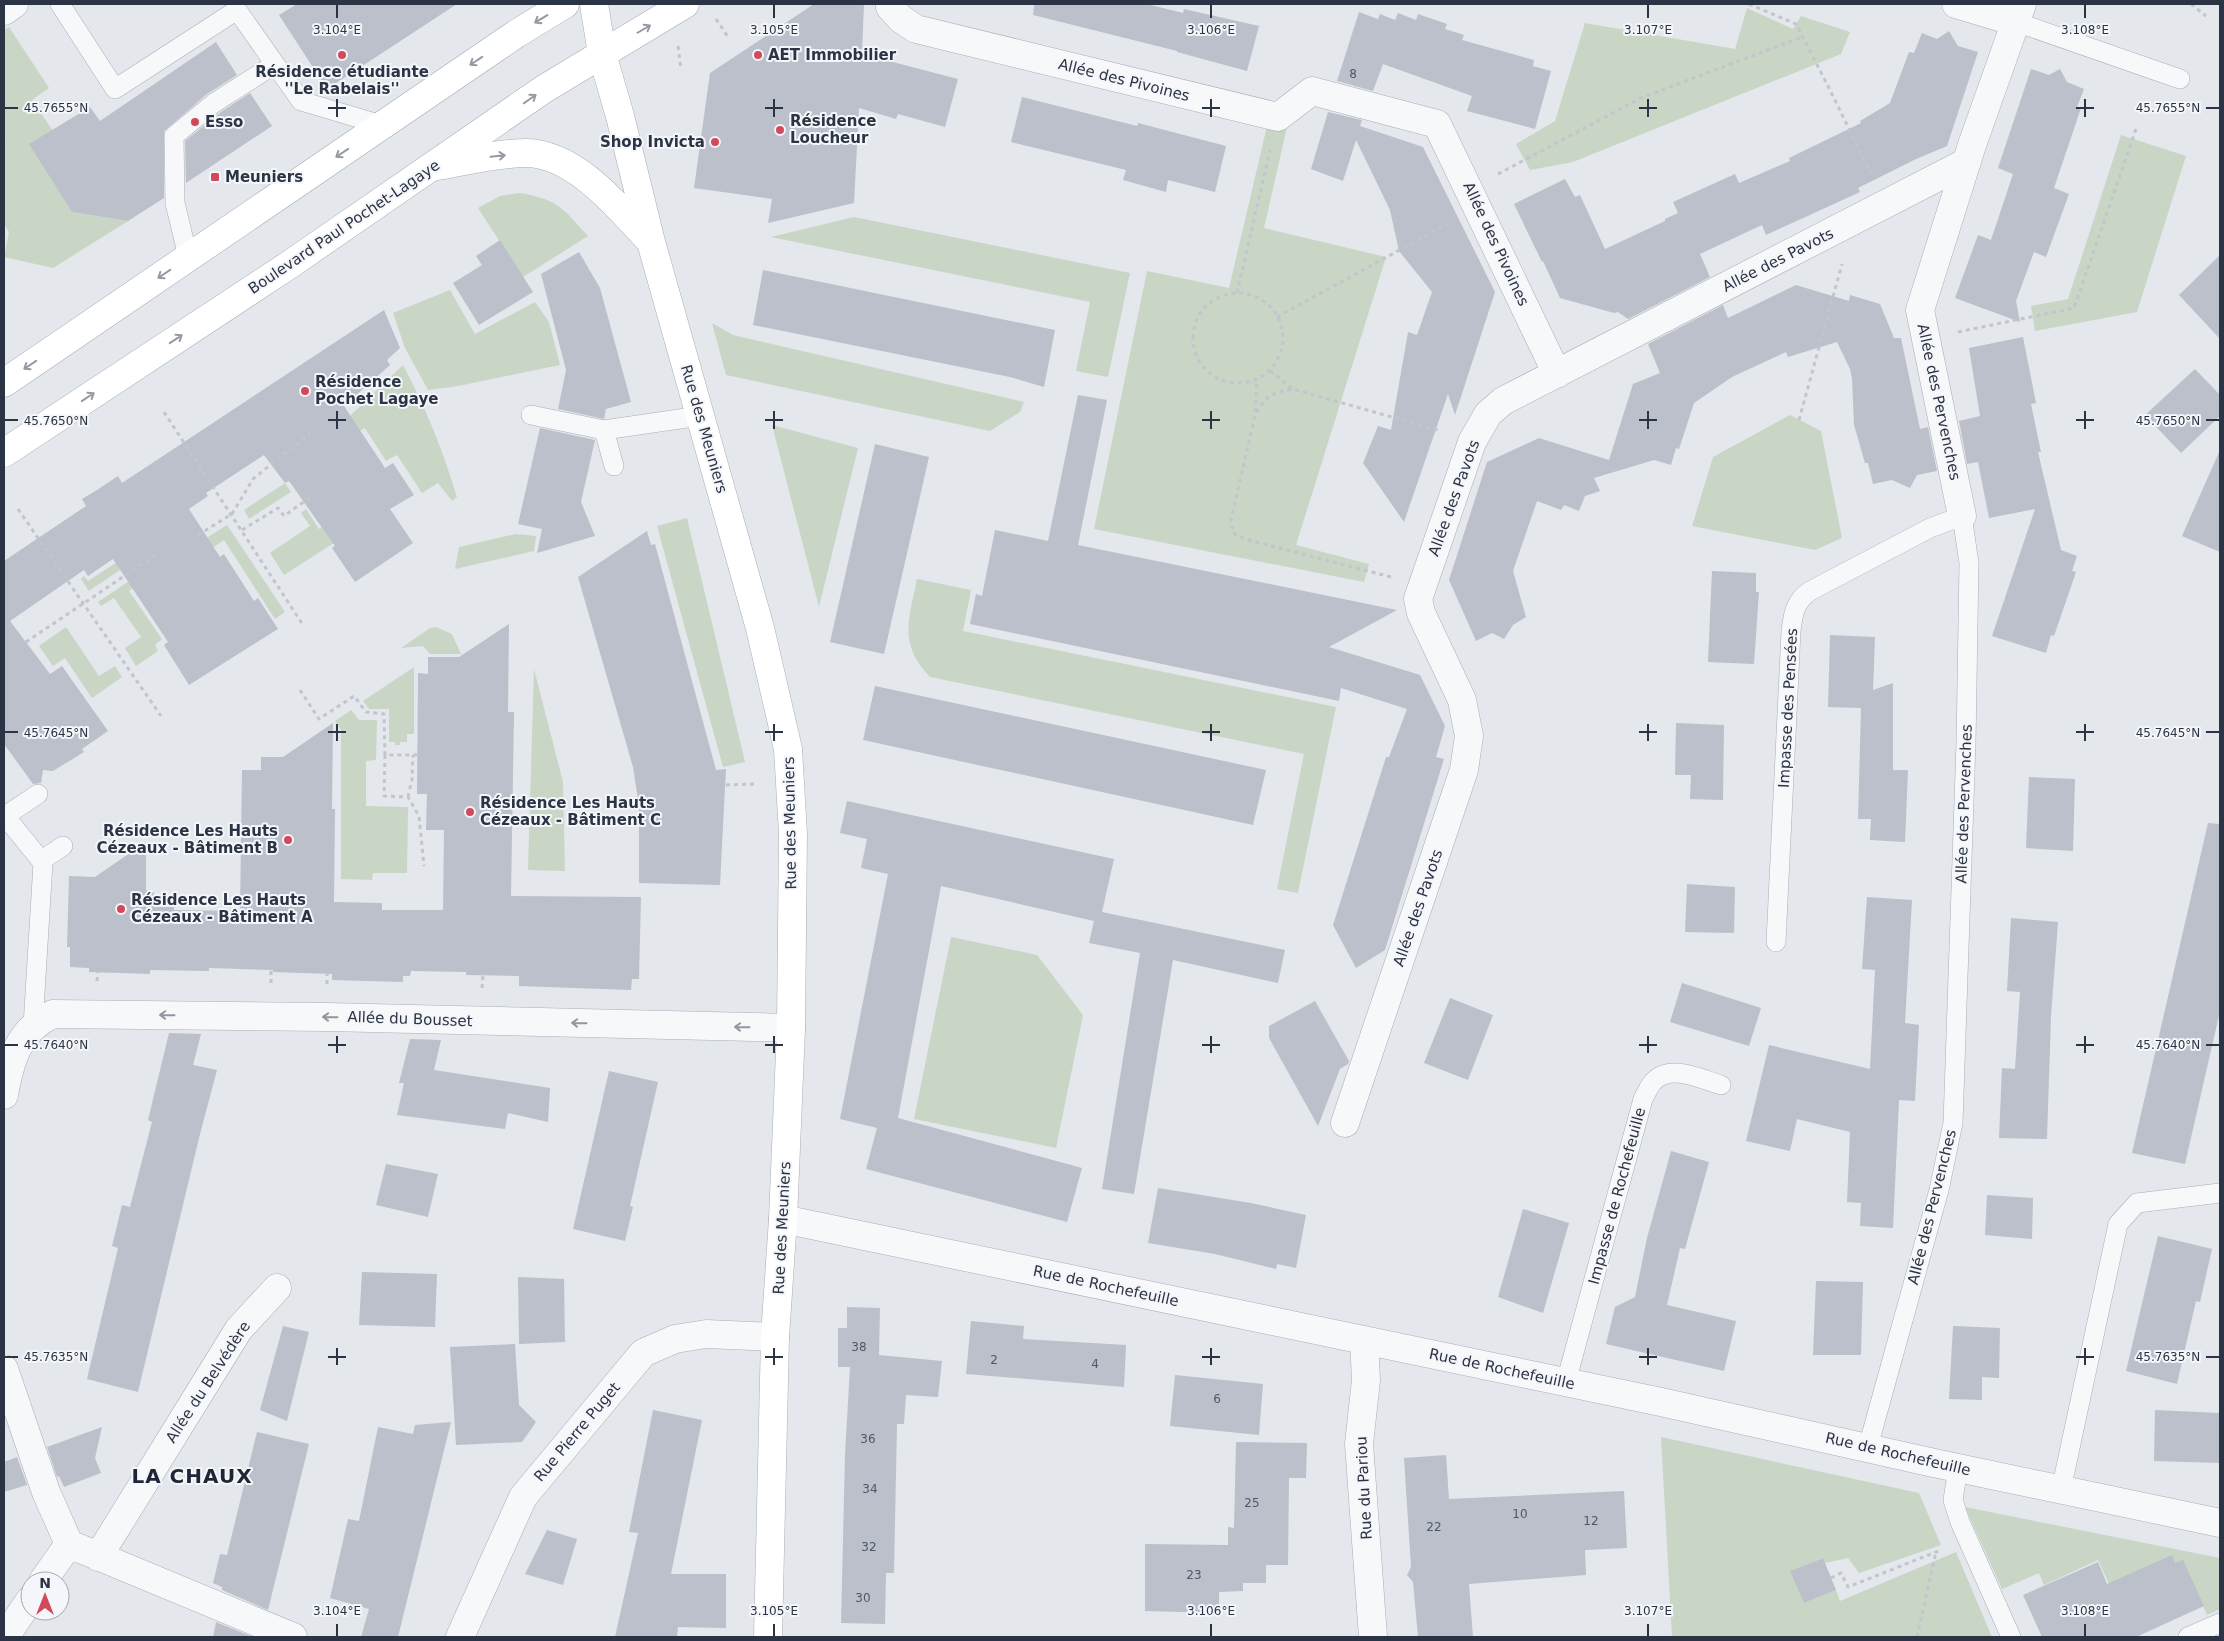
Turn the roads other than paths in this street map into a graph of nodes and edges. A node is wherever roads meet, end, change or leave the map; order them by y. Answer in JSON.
{"nodes":[{"id":1,"x":14,"y":4,"type":"edge"},
{"id":2,"x":60,"y":4,"type":"edge"},
{"id":3,"x":565,"y":4,"type":"edge"},
{"id":4,"x":594,"y":4,"type":"edge"},
{"id":5,"x":685,"y":4,"type":"edge"},
{"id":6,"x":1956,"y":4,"type":"edge"},
{"id":7,"x":890,"y":8,"type":"dead end"},
{"id":8,"x":4,"y":11,"type":"edge"},
{"id":9,"x":2019,"y":13,"type":"edge"},
{"id":10,"x":602,"y":54,"type":"junction"},
{"id":11,"x":275,"y":64,"type":"junction"},
{"id":12,"x":2180,"y":79,"type":"dead end"},
{"id":13,"x":382,"y":125,"type":"junction"},
{"id":14,"x":1967,"y":162,"type":"junction"},
{"id":15,"x":432,"y":167,"type":"junction"},
{"id":16,"x":651,"y":242,"type":"junction"},
{"id":17,"x":188,"y":257,"type":"junction"},
{"id":18,"x":1557,"y":374,"type":"junction"},
{"id":19,"x":5,"y":382,"type":"edge"},
{"id":20,"x":531,"y":415,"type":"dead end"},
{"id":21,"x":700,"y":416,"type":"junction"},
{"id":22,"x":604,"y":430,"type":"junction"},
{"id":23,"x":4,"y":453,"type":"edge"},
{"id":24,"x":614,"y":466,"type":"dead end"},
{"id":25,"x":1962,"y":516,"type":"junction"},
{"id":26,"x":38,"y":794,"type":"dead end"},
{"id":27,"x":4,"y":816,"type":"edge"},
{"id":28,"x":63,"y":846,"type":"dead end"},
{"id":29,"x":42,"y":863,"type":"junction"},
{"id":30,"x":1776,"y":942,"type":"dead end"},
{"id":31,"x":33,"y":1026,"type":"junction"},
{"id":32,"x":791,"y":1028,"type":"junction"},
{"id":33,"x":1720,"y":1084,"type":"dead end"},
{"id":34,"x":4,"y":1095,"type":"edge"},
{"id":35,"x":1345,"y":1123,"type":"dead end"},
{"id":36,"x":2220,"y":1193,"type":"edge"},
{"id":37,"x":783,"y":1219,"type":"junction"},
{"id":38,"x":277,"y":1288,"type":"dead end"},
{"id":39,"x":775,"y":1337,"type":"junction"},
{"id":40,"x":1364,"y":1340,"type":"junction"},
{"id":41,"x":4,"y":1369,"type":"edge"},
{"id":42,"x":1566,"y":1382,"type":"junction"},
{"id":43,"x":1868,"y":1447,"type":"junction"},
{"id":44,"x":1958,"y":1468,"type":"junction"},
{"id":45,"x":2060,"y":1490,"type":"junction"},
{"id":46,"x":2220,"y":1523,"type":"edge"},
{"id":47,"x":69,"y":1544,"type":"junction"},
{"id":48,"x":98,"y":1556,"type":"junction"},
{"id":49,"x":50,"y":1571,"type":"edge"},
{"id":50,"x":20,"y":1615,"type":"edge"},
{"id":51,"x":2220,"y":1623,"type":"edge"},
{"id":52,"x":5,"y":1637,"type":"edge"},
{"id":53,"x":293,"y":1637,"type":"edge"},
{"id":54,"x":460,"y":1637,"type":"edge"},
{"id":55,"x":768,"y":1637,"type":"edge"},
{"id":56,"x":1372,"y":1637,"type":"edge"},
{"id":57,"x":2011,"y":1637,"type":"edge"},
{"id":58,"x":2188,"y":1637,"type":"edge"}],
"edges":[{"from":1,"to":8,"type":"street"},
{"from":2,"to":11,"type":"lane"},
{"from":3,"to":13,"type":"main road","one_way":true},
{"from":4,"to":10,"type":"main road","name":"Rue des Meuniers"},
{"from":10,"to":5,"type":"main road","name":"Boulevard Paul Pochet-Lagaye","one_way":true},
{"from":6,"to":9,"type":"street"},
{"from":7,"to":18,"type":"street","name":"Allée des Pivoines"},
{"from":9,"to":12,"type":"lane"},
{"from":9,"to":14,"type":"street"},
{"from":15,"to":10,"type":"main road","name":"Boulevard Paul Pochet-Lagaye","one_way":true},
{"from":10,"to":16,"type":"main road","name":"Rue des Meuniers"},
{"from":11,"to":13,"type":"lane"},
{"from":11,"to":17,"type":"lane"},
{"from":13,"to":17,"type":"main road","one_way":true},
{"from":14,"to":18,"type":"street","name":"Allée des Pavots"},
{"from":14,"to":25,"type":"street","name":"Allée des Pervenches"},
{"from":15,"to":16,"type":"main road","one_way":true},
{"from":23,"to":15,"type":"main road","name":"Boulevard Paul Pochet-Lagaye","one_way":true},
{"from":16,"to":21,"type":"main road","name":"Rue des Meuniers"},
{"from":17,"to":19,"type":"main road","one_way":true},
{"from":18,"to":35,"type":"street","name":"Allée des Pavots"},
{"from":20,"to":22,"type":"lane"},
{"from":21,"to":22,"type":"lane"},
{"from":21,"to":32,"type":"main road","name":"Rue des Meuniers"},
{"from":22,"to":24,"type":"lane"},
{"from":25,"to":30,"type":"lane","name":"Impasse des Pensées"},
{"from":25,"to":43,"type":"lane","name":"Allée des Pervenches"},
{"from":26,"to":27,"type":"lane"},
{"from":27,"to":29,"type":"lane"},
{"from":28,"to":29,"type":"lane"},
{"from":29,"to":31,"type":"lane"},
{"from":32,"to":31,"type":"street","name":"Allée du Bousset","one_way":true},
{"from":31,"to":34,"type":"street"},
{"from":32,"to":37,"type":"main road","name":"Rue des Meuniers"},
{"from":33,"to":42,"type":"lane","name":"Impasse de Rochefeuille"},
{"from":36,"to":45,"type":"lane"},
{"from":37,"to":39,"type":"main road","name":"Rue des Meuniers"},
{"from":37,"to":40,"type":"street","name":"Rue de Rochefeuille"},
{"from":38,"to":48,"type":"street","name":"Allée du Belvédère"},
{"from":39,"to":54,"type":"street","name":"Rue Pierre Puget"},
{"from":39,"to":55,"type":"main road","name":"Rue des Meuniers"},
{"from":40,"to":42,"type":"street","name":"Rue de Rochefeuille"},
{"from":40,"to":56,"type":"street","name":"Rue du Pariou"},
{"from":41,"to":47,"type":"street"},
{"from":42,"to":43,"type":"street","name":"Rue de Rochefeuille"},
{"from":43,"to":44,"type":"street","name":"Rue de Rochefeuille"},
{"from":44,"to":45,"type":"street","name":"Rue de Rochefeuille"},
{"from":44,"to":57,"type":"lane"},
{"from":45,"to":46,"type":"street","name":"Rue de Rochefeuille"},
{"from":47,"to":48,"type":"street"},
{"from":47,"to":49,"type":"street"},
{"from":48,"to":53,"type":"street"},
{"from":50,"to":52,"type":"street"},
{"from":51,"to":58,"type":"lane"}]}
